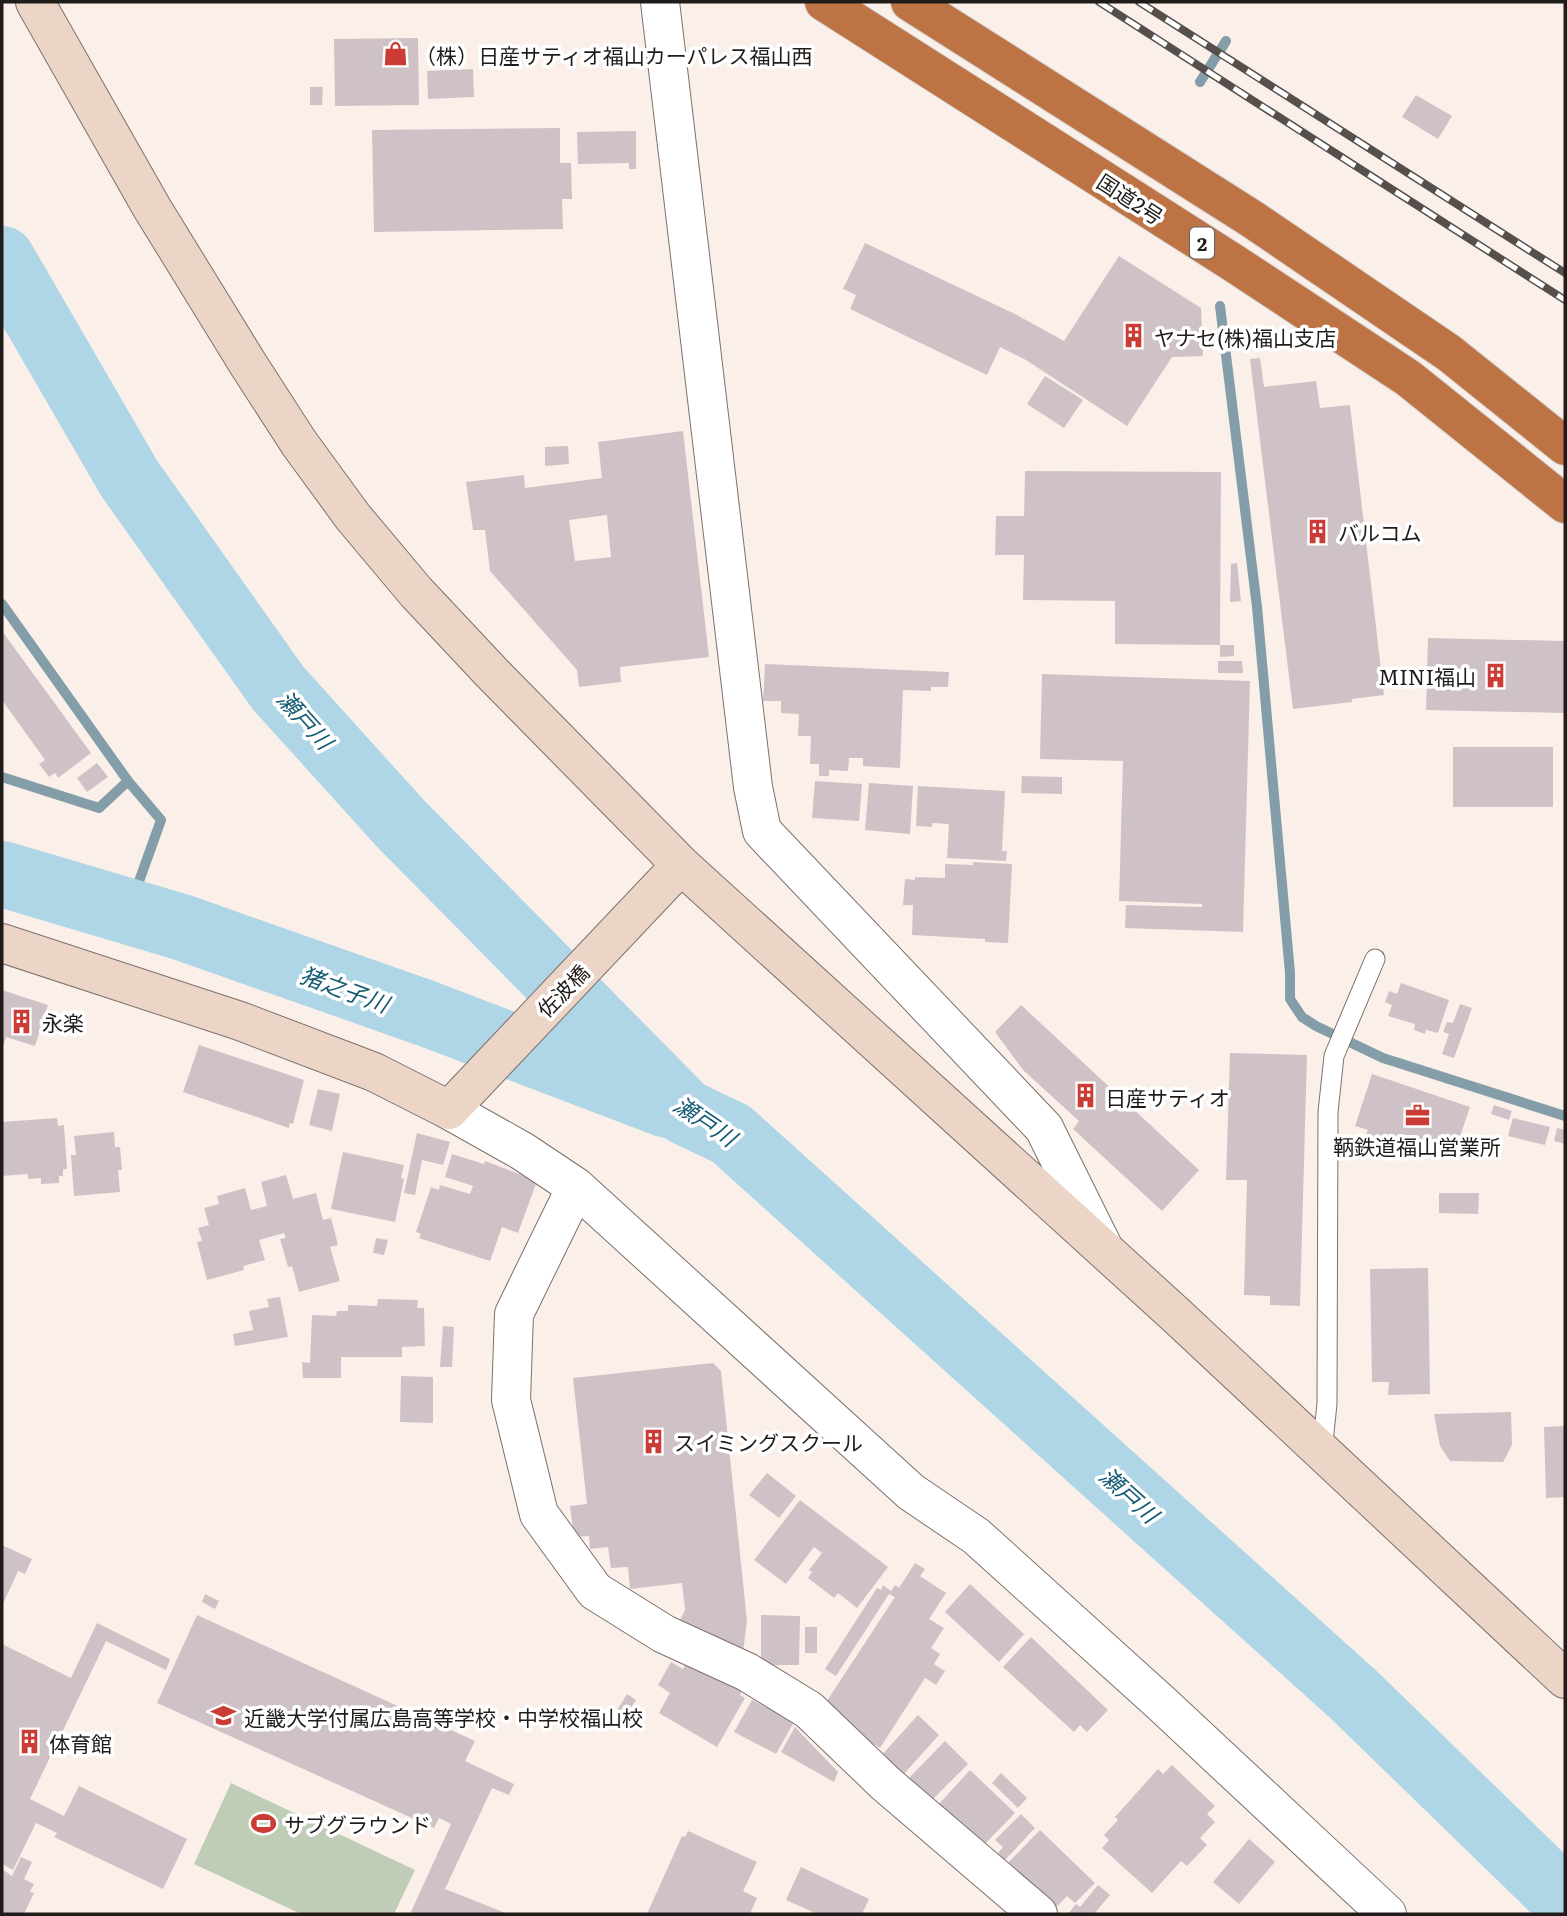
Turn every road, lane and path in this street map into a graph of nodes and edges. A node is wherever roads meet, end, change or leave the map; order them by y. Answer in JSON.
{"nodes":[{"id":1,"x":35,"y":2,"type":"edge"},
{"id":2,"x":660,"y":2,"type":"edge"},
{"id":3,"x":824,"y":2,"type":"edge"},
{"id":4,"x":910,"y":2,"type":"edge"},
{"id":5,"x":1565,"y":446,"type":"edge"},
{"id":6,"x":1565,"y":504,"type":"edge"},
{"id":7,"x":671,"y":876,"type":"junction"},
{"id":8,"x":2,"y":943,"type":"edge"},
{"id":9,"x":1375,"y":958,"type":"dead end"},
{"id":10,"x":456,"y":1102,"type":"junction"},
{"id":11,"x":576,"y":1187,"type":"junction"},
{"id":12,"x":1105,"y":1251,"type":"junction"},
{"id":13,"x":1322,"y":1451,"type":"junction"},
{"id":14,"x":1565,"y":1679,"type":"edge"},
{"id":15,"x":1038,"y":1914,"type":"edge"},
{"id":16,"x":1387,"y":1914,"type":"edge"}],
"edges":[{"from":1,"to":7,"type":"street"},
{"from":2,"to":12,"type":"street"},
{"from":3,"to":6,"type":"highway","name":"国道2号","number":"2"},
{"from":4,"to":5,"type":"highway","number":"2"},
{"from":7,"to":10,"type":"street","name":"佐波橋"},
{"from":7,"to":12,"type":"street"},
{"from":8,"to":10,"type":"street"},
{"from":9,"to":13,"type":"lane"},
{"from":10,"to":11,"type":"street"},
{"from":11,"to":15,"type":"street"},
{"from":11,"to":16,"type":"street"},
{"from":12,"to":13,"type":"street"},
{"from":13,"to":14,"type":"street"}]}
